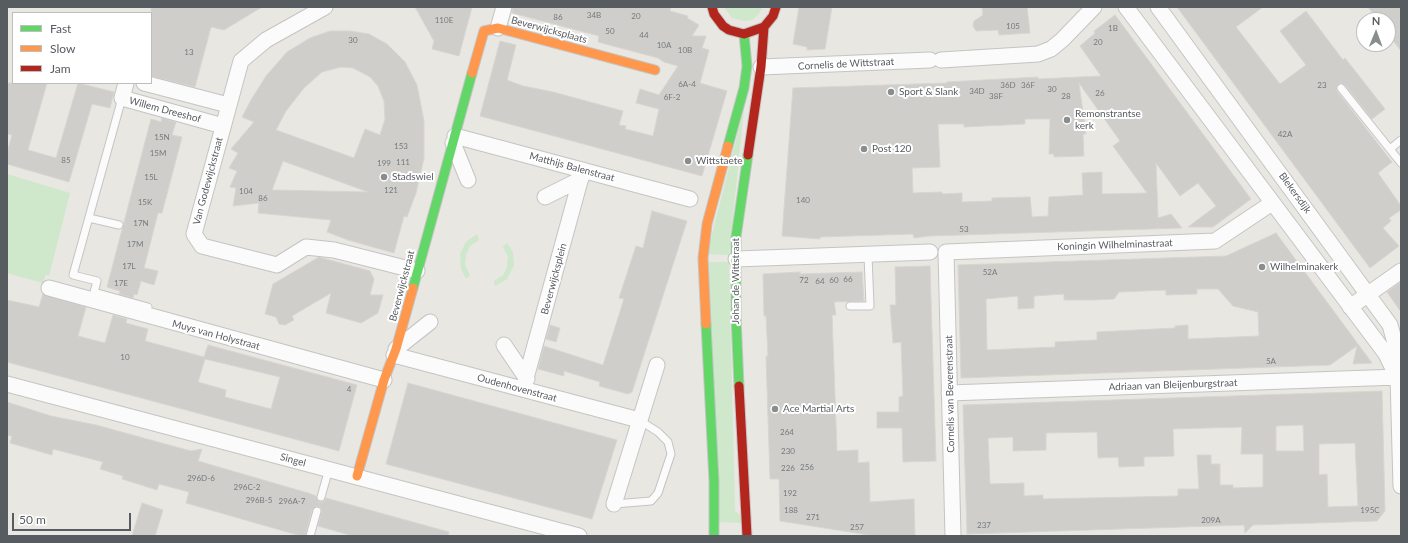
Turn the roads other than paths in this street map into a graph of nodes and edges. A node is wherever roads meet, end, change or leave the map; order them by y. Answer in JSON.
{"nodes":[{"id":1,"x":324,"y":7,"type":"edge"},
{"id":2,"x":504,"y":7,"type":"edge"},
{"id":3,"x":712,"y":7,"type":"edge"},
{"id":4,"x":776,"y":7,"type":"edge"},
{"id":5,"x":1094,"y":7,"type":"edge"},
{"id":6,"x":1126,"y":7,"type":"edge"},
{"id":7,"x":1162,"y":12,"type":"edge"},
{"id":8,"x":764,"y":27,"type":"junction"},
{"id":9,"x":498,"y":28,"type":"junction"},
{"id":10,"x":744,"y":34,"type":"junction"},
{"id":11,"x":1145,"y":34,"type":"junction"},
{"id":12,"x":762,"y":67,"type":"junction"},
{"id":13,"x":655,"y":70,"type":"dead end"},
{"id":14,"x":126,"y":84,"type":"edge"},
{"id":15,"x":148,"y":84,"type":"edge"},
{"id":16,"x":1341,"y":88,"type":"dead end"},
{"id":17,"x":122,"y":98,"type":"junction"},
{"id":18,"x":465,"y":100,"type":"joint"},
{"id":19,"x":228,"y":105,"type":"junction"},
{"id":20,"x":223,"y":126,"type":"junction"},
{"id":21,"x":454,"y":139,"type":"junction"},
{"id":22,"x":1401,"y":140,"type":"edge"},
{"id":23,"x":1390,"y":149,"type":"junction"},
{"id":24,"x":1401,"y":163,"type":"edge"},
{"id":25,"x":582,"y":175,"type":"junction"},
{"id":26,"x":468,"y":180,"type":"dead end"},
{"id":27,"x":545,"y":197,"type":"dead end"},
{"id":28,"x":690,"y":199,"type":"dead end"},
{"id":29,"x":1272,"y":203,"type":"junction"},
{"id":30,"x":89,"y":218,"type":"junction"},
{"id":31,"x":119,"y":225,"type":"dead end"},
{"id":32,"x":930,"y":252,"type":"dead end"},
{"id":33,"x":946,"y":252,"type":"joint"},
{"id":34,"x":868,"y":255,"type":"junction"},
{"id":35,"x":736,"y":259,"type":"junction"},
{"id":36,"x":417,"y":271,"type":"junction"},
{"id":37,"x":1401,"y":271,"type":"edge"},
{"id":38,"x":49,"y":288,"type":"dead end"},
{"id":39,"x":1369,"y":294,"type":"junction"},
{"id":40,"x":850,"y":306,"type":"dead end"},
{"id":41,"x":148,"y":307,"type":"dead end"},
{"id":42,"x":1350,"y":307,"type":"junction"},
{"id":43,"x":430,"y":322,"type":"dead end"},
{"id":44,"x":504,"y":345,"type":"dead end"},
{"id":45,"x":395,"y":352,"type":"junction"},
{"id":46,"x":657,"y":365,"type":"dead end"},
{"id":47,"x":1399,"y":378,"type":"edge"},
{"id":48,"x":384,"y":380,"type":"junction"},
{"id":49,"x":7,"y":384,"type":"edge"},
{"id":50,"x":525,"y":384,"type":"junction"},
{"id":51,"x":949,"y":393,"type":"junction"},
{"id":52,"x":639,"y":420,"type":"junction"},
{"id":53,"x":329,"y":470,"type":"junction"},
{"id":54,"x":357,"y":476,"type":"junction"},
{"id":55,"x":1401,"y":486,"type":"edge"},
{"id":56,"x":321,"y":497,"type":"dead end"},
{"id":57,"x":614,"y":504,"type":"joint"},
{"id":58,"x":317,"y":511,"type":"dead end"},
{"id":59,"x":310,"y":536,"type":"edge"},
{"id":60,"x":579,"y":536,"type":"edge"},
{"id":61,"x":714,"y":536,"type":"edge"},
{"id":62,"x":747,"y":536,"type":"edge"},
{"id":63,"x":954,"y":536,"type":"edge"}],
"edges":[{"from":1,"to":19,"type":"street","name":"Van Godewijckstraat"},
{"from":2,"to":9,"type":"street"},
{"from":3,"to":10,"type":"street"},
{"from":4,"to":8,"type":"street"},
{"from":5,"to":12,"type":"street","name":"Cornelis de Wittstraat"},
{"from":6,"to":11,"type":"street","name":"Blekersdijk"},
{"from":7,"to":11,"type":"street","name":"Blekersdijk"},
{"from":7,"to":39,"type":"street","name":"Blekersdijk"},
{"from":8,"to":10,"type":"street"},
{"from":8,"to":12,"type":"street","name":"Johan de Wittstraat"},
{"from":9,"to":13,"type":"street","name":"Beverwijcksplaats"},
{"from":9,"to":18,"type":"street","name":"Beverwijcksplaats"},
{"from":10,"to":61,"type":"street"},
{"from":11,"to":29,"type":"street","name":"Blekersdijk"},
{"from":12,"to":35,"type":"street","name":"Johan de Wittstraat"},
{"from":14,"to":17,"type":"street","name":"Willem Dreeshof"},
{"from":15,"to":19,"type":"street","name":"Willem Dreeshof"},
{"from":16,"to":23,"type":"lane"},
{"from":17,"to":20,"type":"street","name":"Willem Dreeshof"},
{"from":17,"to":30,"type":"lane"},
{"from":18,"to":21,"type":"street","name":"Beverwijckstraat"},
{"from":19,"to":20,"type":"street","name":"Van Godewijckstraat"},
{"from":20,"to":36,"type":"street","name":"Van Godewijckstraat"},
{"from":21,"to":25,"type":"street","name":"Matthijs Balenstraat"},
{"from":21,"to":26,"type":"street"},
{"from":21,"to":36,"type":"street","name":"Beverwijckstraat"},
{"from":22,"to":23,"type":"lane"},
{"from":23,"to":24,"type":"lane"},
{"from":25,"to":27,"type":"street"},
{"from":25,"to":28,"type":"street","name":"Matthijs Balenstraat"},
{"from":25,"to":50,"type":"street","name":"Beverwijcksplein"},
{"from":29,"to":33,"type":"street","name":"Koningin Wilhelminastraat"},
{"from":29,"to":42,"type":"street","name":"Blekersdijk"},
{"from":30,"to":31,"type":"lane"},
{"from":30,"to":41,"type":"lane"},
{"from":32,"to":34,"type":"street"},
{"from":33,"to":51,"type":"street","name":"Cornelis van Beverenstraat"},
{"from":34,"to":35,"type":"street"},
{"from":34,"to":40,"type":"lane"},
{"from":35,"to":62,"type":"street","name":"Johan de Wittstraat"},
{"from":36,"to":45,"type":"street","name":"Beverwijckstraat"},
{"from":37,"to":39,"type":"street"},
{"from":38,"to":48,"type":"street","name":"Muys van Holystraat"},
{"from":39,"to":42,"type":"street"},
{"from":39,"to":47,"type":"street","name":"Blekersdijk"},
{"from":42,"to":47,"type":"street","name":"Blekersdijk"},
{"from":43,"to":45,"type":"street"},
{"from":44,"to":50,"type":"street"},
{"from":45,"to":48,"type":"street","name":"Beverwijckstraat"},
{"from":45,"to":50,"type":"street","name":"Oudenhovenstraat"},
{"from":46,"to":52,"type":"street"},
{"from":47,"to":51,"type":"street","name":"Adriaan van Bleijenburgstraat"},
{"from":47,"to":55,"type":"street","name":"Blekersdijk"},
{"from":48,"to":54,"type":"street","name":"Beverwijckstraat"},
{"from":49,"to":53,"type":"street","name":"Singel"},
{"from":50,"to":52,"type":"street","name":"Oudenhovenstraat"},
{"from":51,"to":63,"type":"street","name":"Cornelis van Beverenstraat"},
{"from":52,"to":57,"type":"street"},
{"from":52,"to":57,"type":"lane"},
{"from":53,"to":54,"type":"street","name":"Singel"},
{"from":53,"to":56,"type":"lane"},
{"from":54,"to":60,"type":"street","name":"Singel"},
{"from":58,"to":59,"type":"lane"}]}
